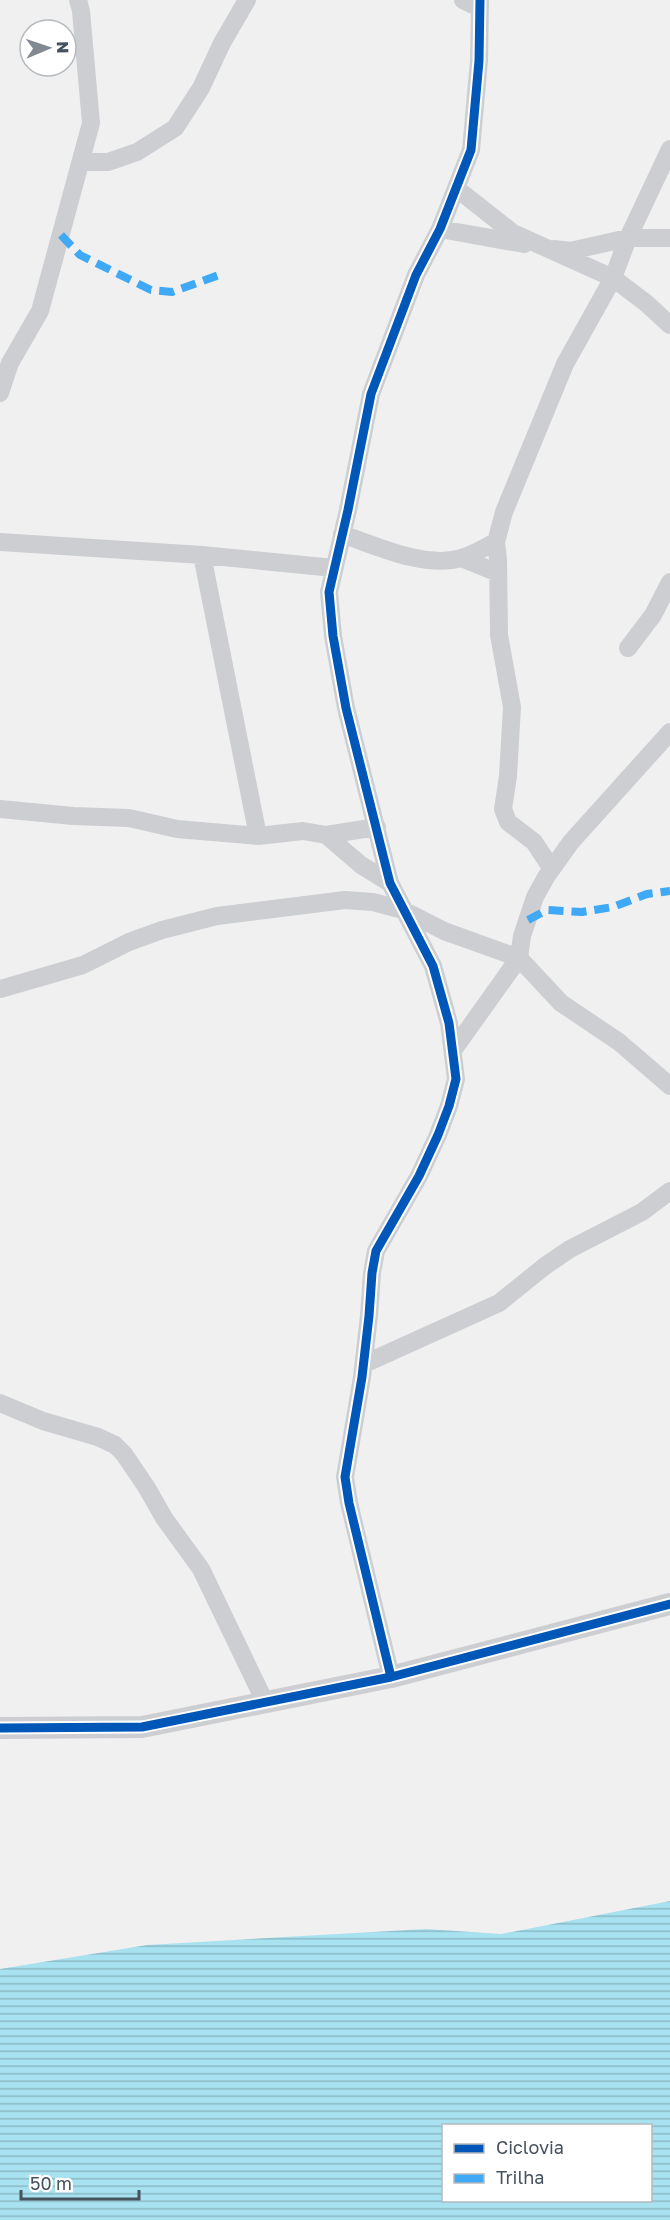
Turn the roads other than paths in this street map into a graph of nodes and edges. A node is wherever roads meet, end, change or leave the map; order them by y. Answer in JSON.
{"nodes":[{"id":1,"x":78,"y":0,"type":"edge"},
{"id":2,"x":247,"y":0,"type":"edge"},
{"id":3,"x":463,"y":0,"type":"edge"},
{"id":4,"x":480,"y":4,"type":"edge"},
{"id":5,"x":670,"y":149,"type":"edge"},
{"id":6,"x":81,"y":162,"type":"junction"},
{"id":7,"x":456,"y":188,"type":"junction"},
{"id":8,"x":440,"y":229,"type":"junction"},
{"id":9,"x":628,"y":237,"type":"junction"},
{"id":10,"x":670,"y":238,"type":"edge"},
{"id":11,"x":544,"y":248,"type":"junction"},
{"id":12,"x":613,"y":278,"type":"junction"},
{"id":13,"x":670,"y":325,"type":"edge"},
{"id":14,"x":0,"y":393,"type":"edge"},
{"id":15,"x":342,"y":534,"type":"junction"},
{"id":16,"x":0,"y":542,"type":"edge"},
{"id":17,"x":495,"y":542,"type":"junction"},
{"id":18,"x":202,"y":555,"type":"junction"},
{"id":19,"x":461,"y":558,"type":"junction"},
{"id":20,"x":334,"y":568,"type":"junction"},
{"id":21,"x":498,"y":573,"type":"junction"},
{"id":22,"x":670,"y":582,"type":"edge"},
{"id":23,"x":628,"y":648,"type":"dead end"},
{"id":24,"x":670,"y":732,"type":"edge"},
{"id":25,"x":0,"y":809,"type":"edge"},
{"id":26,"x":377,"y":827,"type":"junction"},
{"id":27,"x":326,"y":835,"type":"junction"},
{"id":28,"x":258,"y":836,"type":"junction"},
{"id":29,"x":552,"y":869,"type":"junction"},
{"id":30,"x":390,"y":883,"type":"junction"},
{"id":31,"x":404,"y":910,"type":"junction"},
{"id":32,"x":519,"y":958,"type":"junction"},
{"id":33,"x":0,"y":989,"type":"edge"},
{"id":34,"x":454,"y":1049,"type":"junction"},
{"id":35,"x":670,"y":1086,"type":"edge"},
{"id":36,"x":670,"y":1191,"type":"edge"},
{"id":37,"x":364,"y":1364,"type":"junction"},
{"id":38,"x":0,"y":1402,"type":"edge"},
{"id":39,"x":670,"y":1604,"type":"edge"},
{"id":40,"x":391,"y":1677,"type":"junction"},
{"id":41,"x":265,"y":1702,"type":"junction"},
{"id":42,"x":0,"y":1728,"type":"edge"}],
"edges":[{"from":1,"to":6,"type":"street"},
{"from":2,"to":6,"type":"street"},
{"from":3,"to":4,"type":"street"},
{"from":4,"to":7,"type":"street"},
{"from":5,"to":9,"type":"street"},
{"from":6,"to":14,"type":"street"},
{"from":7,"to":8,"type":"street"},
{"from":7,"to":11,"type":"street"},
{"from":8,"to":11,"type":"street"},
{"from":8,"to":15,"type":"street"},
{"from":9,"to":10,"type":"street"},
{"from":9,"to":11,"type":"street"},
{"from":9,"to":12,"type":"street"},
{"from":11,"to":12,"type":"street"},
{"from":12,"to":13,"type":"street"},
{"from":12,"to":17,"type":"street"},
{"from":15,"to":19,"type":"street"},
{"from":15,"to":20,"type":"street"},
{"from":16,"to":18,"type":"street"},
{"from":17,"to":19,"type":"street"},
{"from":17,"to":21,"type":"street"},
{"from":18,"to":20,"type":"street"},
{"from":18,"to":28,"type":"street"},
{"from":19,"to":21,"type":"street"},
{"from":20,"to":26,"type":"street"},
{"from":21,"to":29,"type":"street"},
{"from":22,"to":23,"type":"street"},
{"from":24,"to":29,"type":"street"},
{"from":25,"to":28,"type":"street"},
{"from":26,"to":27,"type":"street"},
{"from":26,"to":30,"type":"street"},
{"from":27,"to":28,"type":"street"},
{"from":27,"to":30,"type":"street"},
{"from":29,"to":32,"type":"street"},
{"from":30,"to":31,"type":"street"},
{"from":31,"to":32,"type":"street"},
{"from":31,"to":33,"type":"street"},
{"from":31,"to":34,"type":"street"},
{"from":32,"to":34,"type":"street"},
{"from":32,"to":35,"type":"street"},
{"from":34,"to":37,"type":"street"},
{"from":36,"to":37,"type":"street"},
{"from":37,"to":40,"type":"street"},
{"from":38,"to":41,"type":"street"},
{"from":39,"to":40,"type":"street"},
{"from":40,"to":41,"type":"street"},
{"from":41,"to":42,"type":"street"}]}
